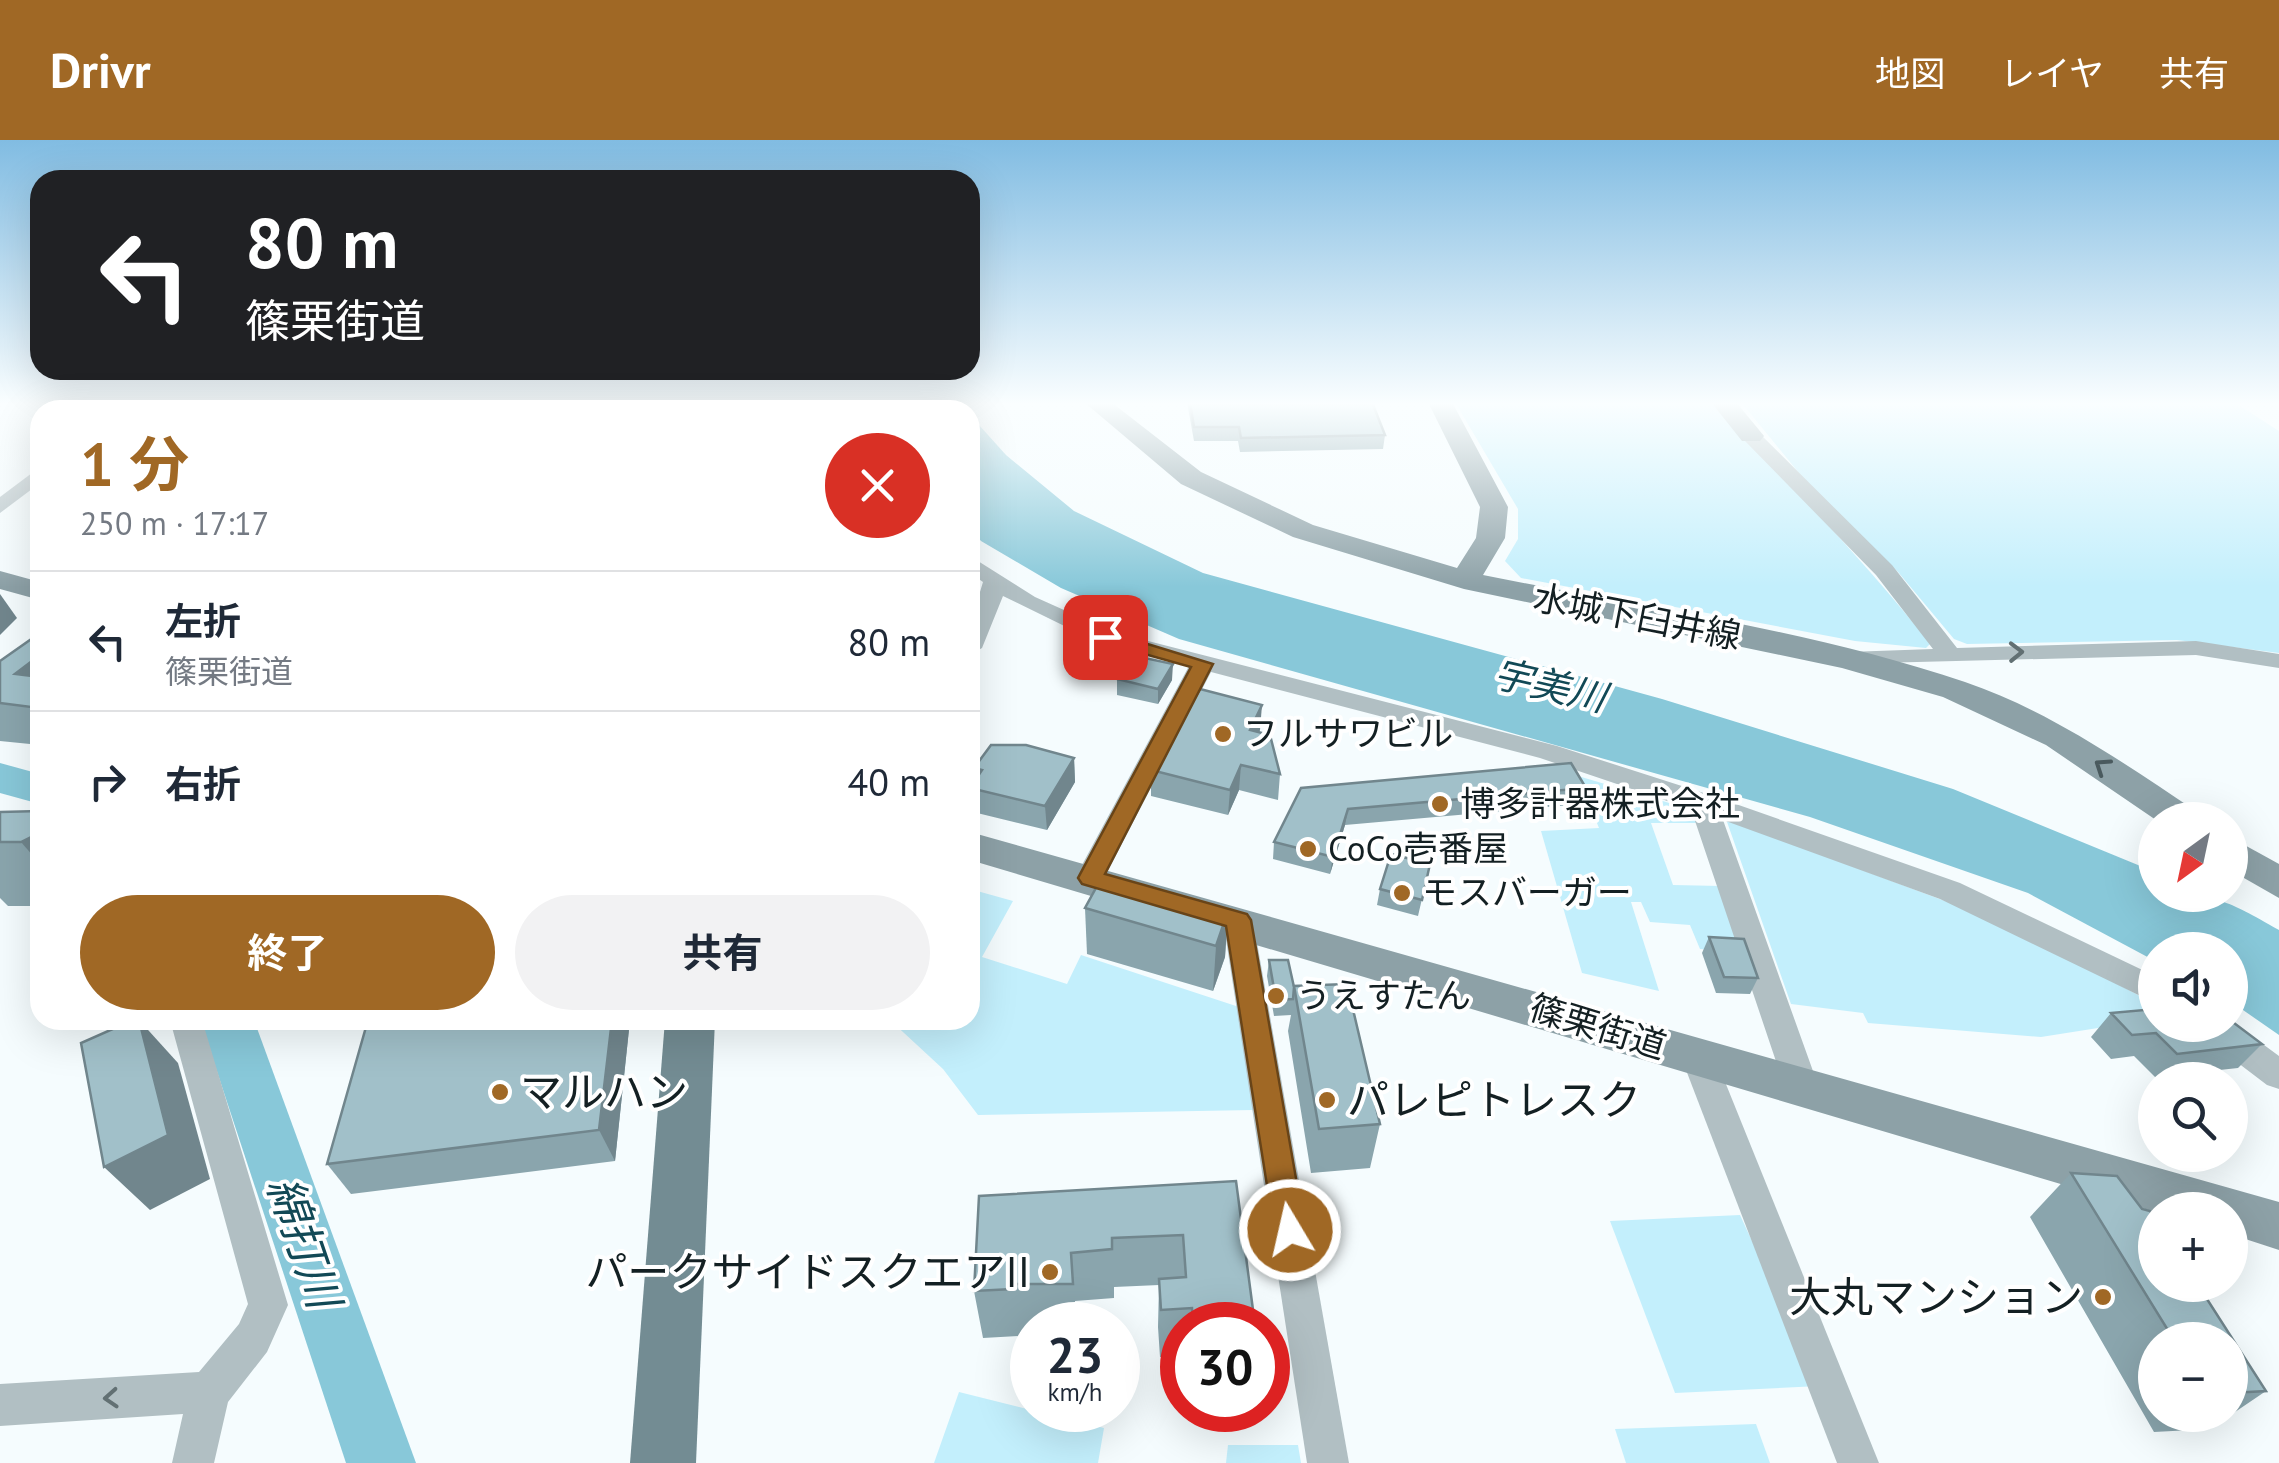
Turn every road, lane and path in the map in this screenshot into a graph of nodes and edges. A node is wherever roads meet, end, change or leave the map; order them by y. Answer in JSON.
{"nodes":[{"id":1,"x":1173,"y":464,"type":"edge"},
{"id":2,"x":1471,"y":464,"type":"edge"},
{"id":3,"x":1779,"y":464,"type":"edge"},
{"id":4,"x":30,"y":481,"type":"edge"},
{"id":5,"x":0,"y":507,"type":"edge"},
{"id":6,"x":980,"y":570,"type":"edge"},
{"id":7,"x":0,"y":580,"type":"edge"},
{"id":8,"x":995,"y":580,"type":"junction"},
{"id":9,"x":1464,"y":580,"type":"junction"},
{"id":10,"x":30,"y":588,"type":"edge"},
{"id":11,"x":980,"y":629,"type":"edge"},
{"id":12,"x":1949,"y":654,"type":"junction"},
{"id":13,"x":1848,"y":659,"type":"junction"},
{"id":14,"x":2279,"y":661,"type":"edge"},
{"id":15,"x":1203,"y":664,"type":"junction"},
{"id":16,"x":2156,"y":802,"type":"edge"},
{"id":17,"x":1703,"y":803,"type":"junction"},
{"id":18,"x":980,"y":849,"type":"edge"},
{"id":19,"x":2248,"y":863,"type":"edge"},
{"id":20,"x":1090,"y":878,"type":"junction"},
{"id":21,"x":2279,"y":883,"type":"edge"},
{"id":22,"x":1238,"y":920,"type":"junction"},
{"id":23,"x":2138,"y":982,"type":"edge"},
{"id":24,"x":189,"y":1030,"type":"edge"},
{"id":25,"x":689,"y":1030,"type":"edge"},
{"id":26,"x":2234,"y":1042,"type":"edge"},
{"id":27,"x":1698,"y":1057,"type":"junction"},
{"id":28,"x":2279,"y":1076,"type":"edge"},
{"id":29,"x":1801,"y":1084,"type":"junction"},
{"id":30,"x":2164,"y":1192,"type":"edge"},
{"id":31,"x":2248,"y":1217,"type":"edge"},
{"id":32,"x":2279,"y":1226,"type":"edge"},
{"id":33,"x":208,"y":1392,"type":"junction"},
{"id":34,"x":0,"y":1406,"type":"edge"},
{"id":35,"x":193,"y":1463,"type":"edge"},
{"id":36,"x":663,"y":1463,"type":"edge"},
{"id":37,"x":1328,"y":1463,"type":"edge"},
{"id":38,"x":1858,"y":1463,"type":"edge"}],
"edges":[{"from":1,"to":9,"type":"main road","name":"水城下臼井線"},
{"from":2,"to":9,"type":"main road"},
{"from":3,"to":12,"type":"street"},
{"from":4,"to":5,"type":"street"},
{"from":6,"to":8,"type":"street"},
{"from":7,"to":10,"type":"main road"},
{"from":8,"to":11,"type":"street"},
{"from":8,"to":15,"type":"street"},
{"from":9,"to":13,"type":"main road","name":"水城下臼井線"},
{"from":12,"to":13,"type":"street"},
{"from":12,"to":14,"type":"street","one_way":true},
{"from":16,"to":13,"type":"main road","name":"水城下臼井線","one_way":true},
{"from":15,"to":17,"type":"street"},
{"from":15,"to":20,"type":"street"},
{"from":17,"to":23,"type":"street"},
{"from":17,"to":29,"type":"street"},
{"from":18,"to":20,"type":"main road","name":"篠栗街道"},
{"from":19,"to":21,"type":"main road"},
{"from":20,"to":22,"type":"main road","name":"篠栗街道"},
{"from":22,"to":27,"type":"main road","name":"篠栗街道"},
{"from":22,"to":37,"type":"street"},
{"from":24,"to":33,"type":"street"},
{"from":25,"to":36,"type":"main road"},
{"from":26,"to":28,"type":"street"},
{"from":27,"to":29,"type":"main road","name":"篠栗街道"},
{"from":27,"to":38,"type":"street"},
{"from":29,"to":30,"type":"main road","name":"篠栗街道"},
{"from":31,"to":32,"type":"main road","name":"篠栗街道"},
{"from":33,"to":34,"type":"street","one_way":true},
{"from":33,"to":35,"type":"street"}]}
